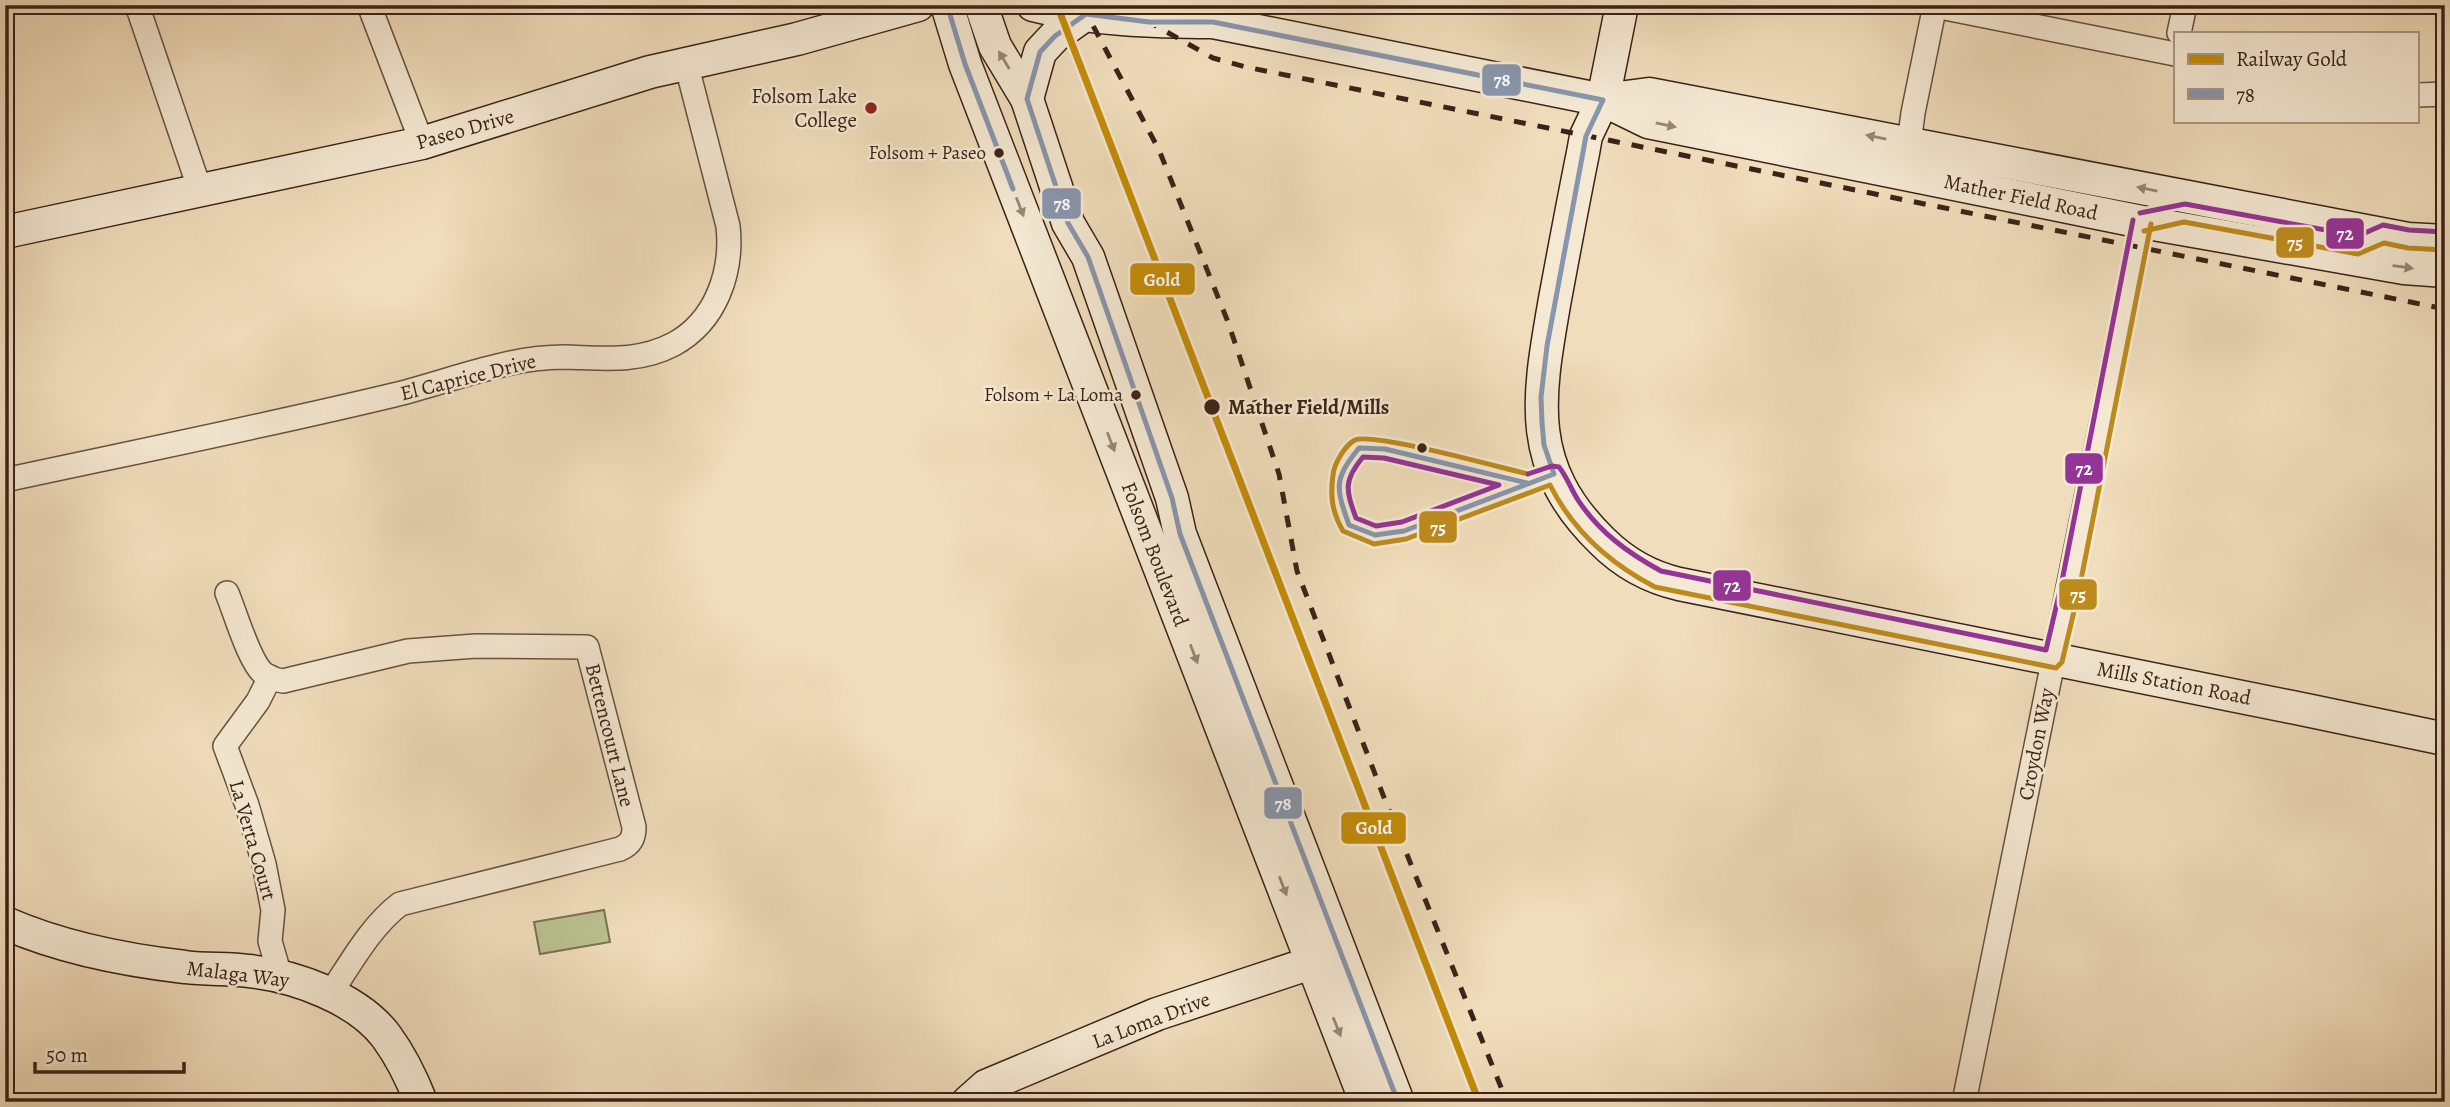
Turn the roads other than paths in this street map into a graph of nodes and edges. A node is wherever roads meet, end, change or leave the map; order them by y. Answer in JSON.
{"nodes":[{"id":1,"x":137,"y":5,"type":"edge"},
{"id":2,"x":369,"y":5,"type":"edge"},
{"id":3,"x":918,"y":5,"type":"edge"},
{"id":4,"x":947,"y":5,"type":"edge"},
{"id":5,"x":981,"y":5,"type":"edge"},
{"id":6,"x":1033,"y":5,"type":"edge"},
{"id":7,"x":1181,"y":5,"type":"edge"},
{"id":8,"x":1622,"y":5,"type":"edge"},
{"id":9,"x":2185,"y":5,"type":"edge"},
{"id":10,"x":1935,"y":6,"type":"edge"},
{"id":11,"x":1086,"y":14,"type":"junction"},
{"id":12,"x":1213,"y":22,"type":"junction"},
{"id":13,"x":2179,"y":32,"type":"edge"},
{"id":14,"x":2174,"y":54,"type":"edge"},
{"id":15,"x":686,"y":63,"type":"junction"},
{"id":16,"x":2445,"y":94,"type":"edge"},
{"id":17,"x":2418,"y":96,"type":"edge"},
{"id":18,"x":1027,"y":99,"type":"junction"},
{"id":19,"x":1603,"y":100,"type":"junction"},
{"id":20,"x":422,"y":143,"type":"junction"},
{"id":21,"x":1909,"y":144,"type":"junction"},
{"id":22,"x":200,"y":190,"type":"junction"},
{"id":23,"x":2142,"y":222,"type":"junction"},
{"id":24,"x":5,"y":232,"type":"edge"},
{"id":25,"x":2383,"y":234,"type":"junction"},
{"id":26,"x":2445,"y":241,"type":"edge"},
{"id":27,"x":2445,"y":271,"type":"edge"},
{"id":28,"x":5,"y":480,"type":"edge"},
{"id":29,"x":227,"y":593,"type":"dead end"},
{"id":30,"x":2053,"y":660,"type":"junction"},
{"id":31,"x":270,"y":677,"type":"junction"},
{"id":32,"x":2445,"y":739,"type":"edge"},
{"id":33,"x":5,"y":923,"type":"edge"},
{"id":34,"x":1341,"y":952,"type":"junction"},
{"id":35,"x":1312,"y":963,"type":"junction"},
{"id":36,"x":280,"y":976,"type":"junction"},
{"id":37,"x":330,"y":994,"type":"junction"},
{"id":38,"x":421,"y":1102,"type":"edge"},
{"id":39,"x":968,"y":1102,"type":"edge"},
{"id":40,"x":1366,"y":1102,"type":"edge"},
{"id":41,"x":1398,"y":1102,"type":"edge"},
{"id":42,"x":1964,"y":1102,"type":"edge"}],
"edges":[{"from":1,"to":22,"type":"street"},
{"from":2,"to":20,"type":"street"},
{"from":3,"to":15,"type":"main road","name":"Paseo Drive"},
{"from":4,"to":35,"type":"main road","name":"Folsom Boulevard","one_way":true},
{"from":18,"to":5,"type":"main road","name":"Folsom Boulevard","one_way":true},
{"from":6,"to":11,"type":"main road","name":"Mather Field Road"},
{"from":7,"to":12,"type":"main road","name":"Mather Field Road"},
{"from":8,"to":19,"type":"main road","name":"Mills Station Road"},
{"from":9,"to":13,"type":"street"},
{"from":10,"to":14,"type":"street"},
{"from":10,"to":21,"type":"street"},
{"from":11,"to":12,"type":"main road","name":"Mather Field Road"},
{"from":11,"to":18,"type":"main road"},
{"from":12,"to":19,"type":"main road","name":"Mather Field Road"},
{"from":15,"to":20,"type":"main road","name":"Paseo Drive"},
{"from":15,"to":28,"type":"street","name":"El Caprice Drive"},
{"from":16,"to":17,"type":"street"},
{"from":18,"to":34,"type":"main road","name":"Folsom Boulevard"},
{"from":21,"to":19,"type":"main road","name":"Mather Field Road","one_way":true},
{"from":19,"to":23,"type":"main road","name":"Mather Field Road","one_way":true},
{"from":19,"to":30,"type":"main road","name":"Mills Station Road"},
{"from":20,"to":22,"type":"main road","name":"Paseo Drive"},
{"from":25,"to":21,"type":"main road","name":"Mather Field Road","one_way":true},
{"from":22,"to":24,"type":"main road","name":"Paseo Drive"},
{"from":23,"to":25,"type":"main road"},
{"from":23,"to":27,"type":"main road","name":"Mather Field Road","one_way":true},
{"from":23,"to":30,"type":"street","name":"Croydon Way"},
{"from":25,"to":26,"type":"main road","name":"Mather Field Road"},
{"from":29,"to":31,"type":"street"},
{"from":30,"to":32,"type":"main road","name":"Mills Station Road"},
{"from":30,"to":42,"type":"street","name":"Croydon Way"},
{"from":31,"to":36,"type":"street","name":"La Verta Court"},
{"from":31,"to":37,"type":"street","name":"Bettencourt Lane"},
{"from":33,"to":36,"type":"main road","name":"Malaga Way"},
{"from":34,"to":35,"type":"main road","name":"La Loma Drive"},
{"from":34,"to":41,"type":"main road","name":"Folsom Boulevard"},
{"from":35,"to":39,"type":"main road","name":"La Loma Drive"},
{"from":35,"to":40,"type":"main road","name":"Folsom Boulevard","one_way":true},
{"from":36,"to":37,"type":"main road","name":"Malaga Way"},
{"from":37,"to":38,"type":"main road","name":"Malaga Way"}]}
